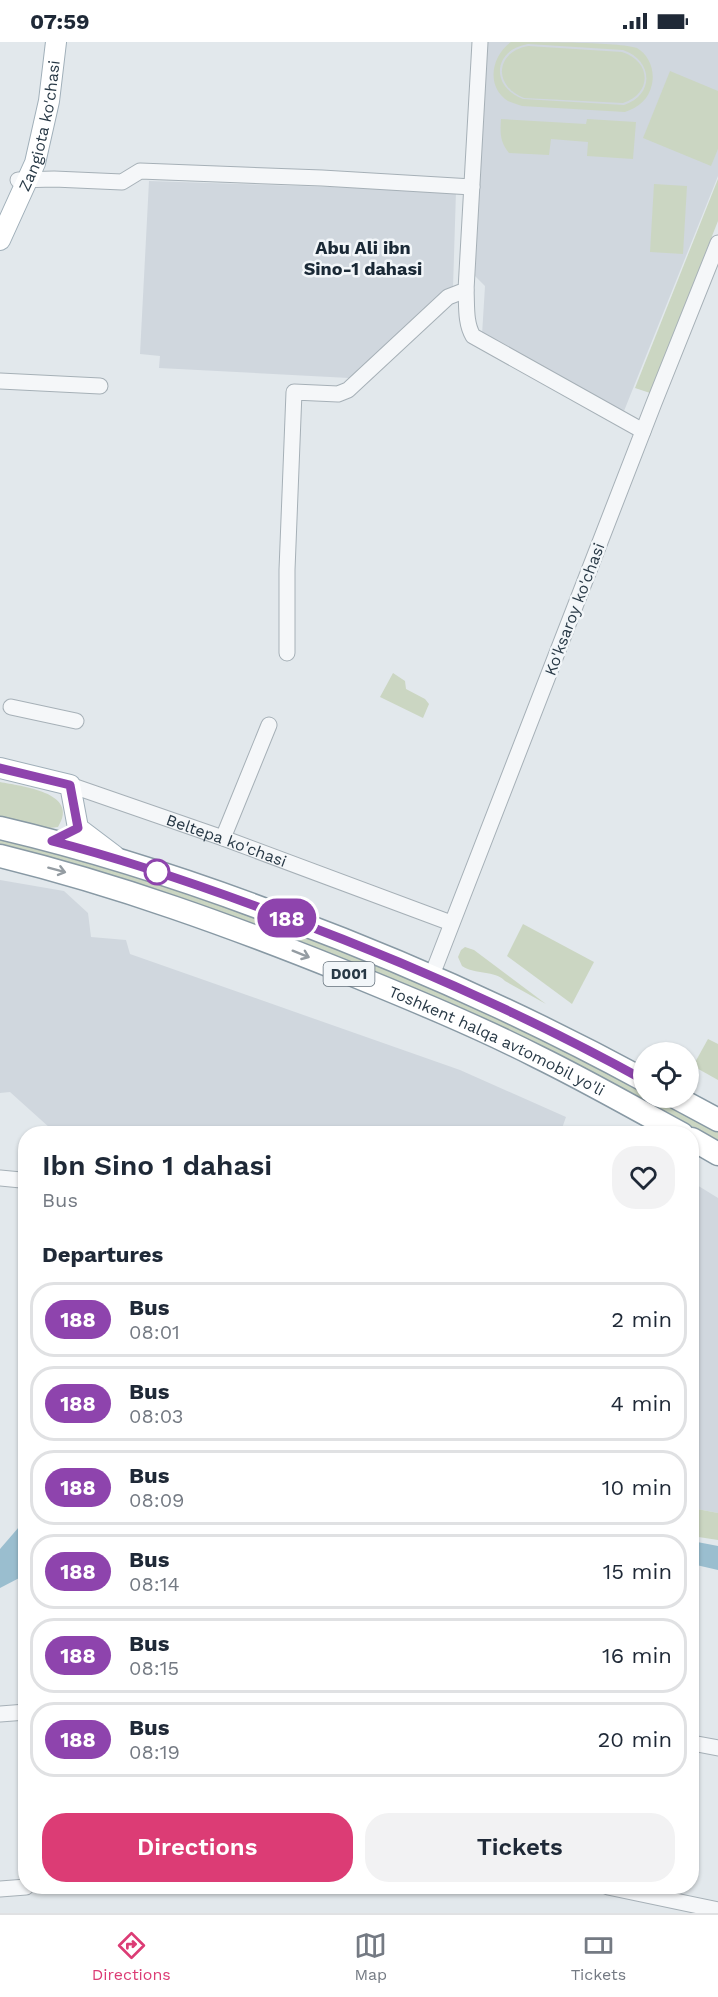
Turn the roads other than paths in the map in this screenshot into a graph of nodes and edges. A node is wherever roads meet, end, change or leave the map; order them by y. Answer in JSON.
{"nodes":[{"id":1,"x":46,"y":42,"type":"edge"},
{"id":2,"x":56,"y":42,"type":"edge"},
{"id":3,"x":480,"y":42,"type":"edge"},
{"id":4,"x":24,"y":179,"type":"junction"},
{"id":5,"x":472,"y":187,"type":"junction"},
{"id":6,"x":0,"y":219,"type":"edge"},
{"id":7,"x":0,"y":240,"type":"edge"},
{"id":8,"x":718,"y":243,"type":"edge"},
{"id":9,"x":466,"y":290,"type":"junction"},
{"id":10,"x":0,"y":381,"type":"edge"},
{"id":11,"x":100,"y":386,"type":"dead end"},
{"id":12,"x":643,"y":430,"type":"junction"},
{"id":13,"x":287,"y":653,"type":"dead end"},
{"id":14,"x":11,"y":707,"type":"dead end"},
{"id":15,"x":76,"y":721,"type":"dead end"},
{"id":16,"x":269,"y":725,"type":"dead end"},
{"id":17,"x":0,"y":768,"type":"edge"},
{"id":18,"x":70,"y":785,"type":"junction"},
{"id":19,"x":0,"y":828,"type":"edge"},
{"id":20,"x":78,"y":828,"type":"junction"},
{"id":21,"x":223,"y":838,"type":"junction"},
{"id":22,"x":52,"y":841,"type":"junction"},
{"id":23,"x":0,"y":856,"type":"edge"},
{"id":24,"x":119,"y":859,"type":"junction"},
{"id":25,"x":451,"y":923,"type":"junction"},
{"id":26,"x":432,"y":975,"type":"junction"},
{"id":27,"x":633,"y":1074,"type":"edge"},
{"id":28,"x":696,"y":1108,"type":"edge"},
{"id":29,"x":718,"y":1120,"type":"edge"},
{"id":30,"x":667,"y":1126,"type":"edge"},
{"id":31,"x":699,"y":1143,"type":"edge"},
{"id":32,"x":718,"y":1154,"type":"edge"},
{"id":33,"x":0,"y":1178,"type":"edge"},
{"id":34,"x":18,"y":1180,"type":"edge"},
{"id":35,"x":18,"y":1713,"type":"edge"},
{"id":36,"x":0,"y":1714,"type":"edge"},
{"id":37,"x":699,"y":1746,"type":"edge"},
{"id":38,"x":718,"y":1748,"type":"edge"},
{"id":39,"x":18,"y":1888,"type":"edge"},
{"id":40,"x":0,"y":1889,"type":"edge"},
{"id":41,"x":668,"y":1894,"type":"edge"},
{"id":42,"x":718,"y":1910,"type":"edge"}],
"edges":[{"from":1,"to":4,"type":"main road","name":"Zangiota ko'chasi"},
{"from":2,"to":4,"type":"main road","name":"Zangiota ko'chasi"},
{"from":3,"to":5,"type":"street"},
{"from":4,"to":5,"type":"street"},
{"from":4,"to":6,"type":"main road","name":"Zangiota ko'chasi"},
{"from":4,"to":7,"type":"main road","name":"Zangiota ko'chasi"},
{"from":5,"to":9,"type":"street"},
{"from":8,"to":12,"type":"street","name":"Ko'ksaroy ko'chasi"},
{"from":9,"to":12,"type":"street"},
{"from":9,"to":13,"type":"street"},
{"from":10,"to":11,"type":"street"},
{"from":12,"to":25,"type":"street","name":"Ko'ksaroy ko'chasi"},
{"from":14,"to":15,"type":"street"},
{"from":16,"to":21,"type":"street"},
{"from":17,"to":18,"type":"main road","name":"Beltepa ko'chasi"},
{"from":18,"to":20,"type":"main road"},
{"from":18,"to":21,"type":"street","name":"Beltepa ko'chasi"},
{"from":19,"to":22,"type":"highway","name":"Toshkent halqa avtomobil yo'li","number":"D001"},
{"from":20,"to":22,"type":"main road"},
{"from":20,"to":24,"type":"main road"},
{"from":21,"to":25,"type":"street","name":"Beltepa ko'chasi"},
{"from":22,"to":24,"type":"highway","name":"Toshkent halqa avtomobil yo'li","number":"D001"},
{"from":23,"to":30,"type":"highway","name":"Toshkent halqa avtomobil yo'li","number":"D001","one_way":true},
{"from":24,"to":26,"type":"highway","name":"Toshkent halqa avtomobil yo'li","number":"D001"},
{"from":25,"to":26,"type":"street","name":"Ko'ksaroy ko'chasi"},
{"from":26,"to":27,"type":"highway","name":"Toshkent halqa avtomobil yo'li","number":"D001"},
{"from":28,"to":29,"type":"highway"},
{"from":31,"to":32,"type":"highway"},
{"from":33,"to":34,"type":"street"},
{"from":35,"to":36,"type":"street"},
{"from":37,"to":38,"type":"street"},
{"from":39,"to":40,"type":"street"},
{"from":41,"to":42,"type":"street"}]}
